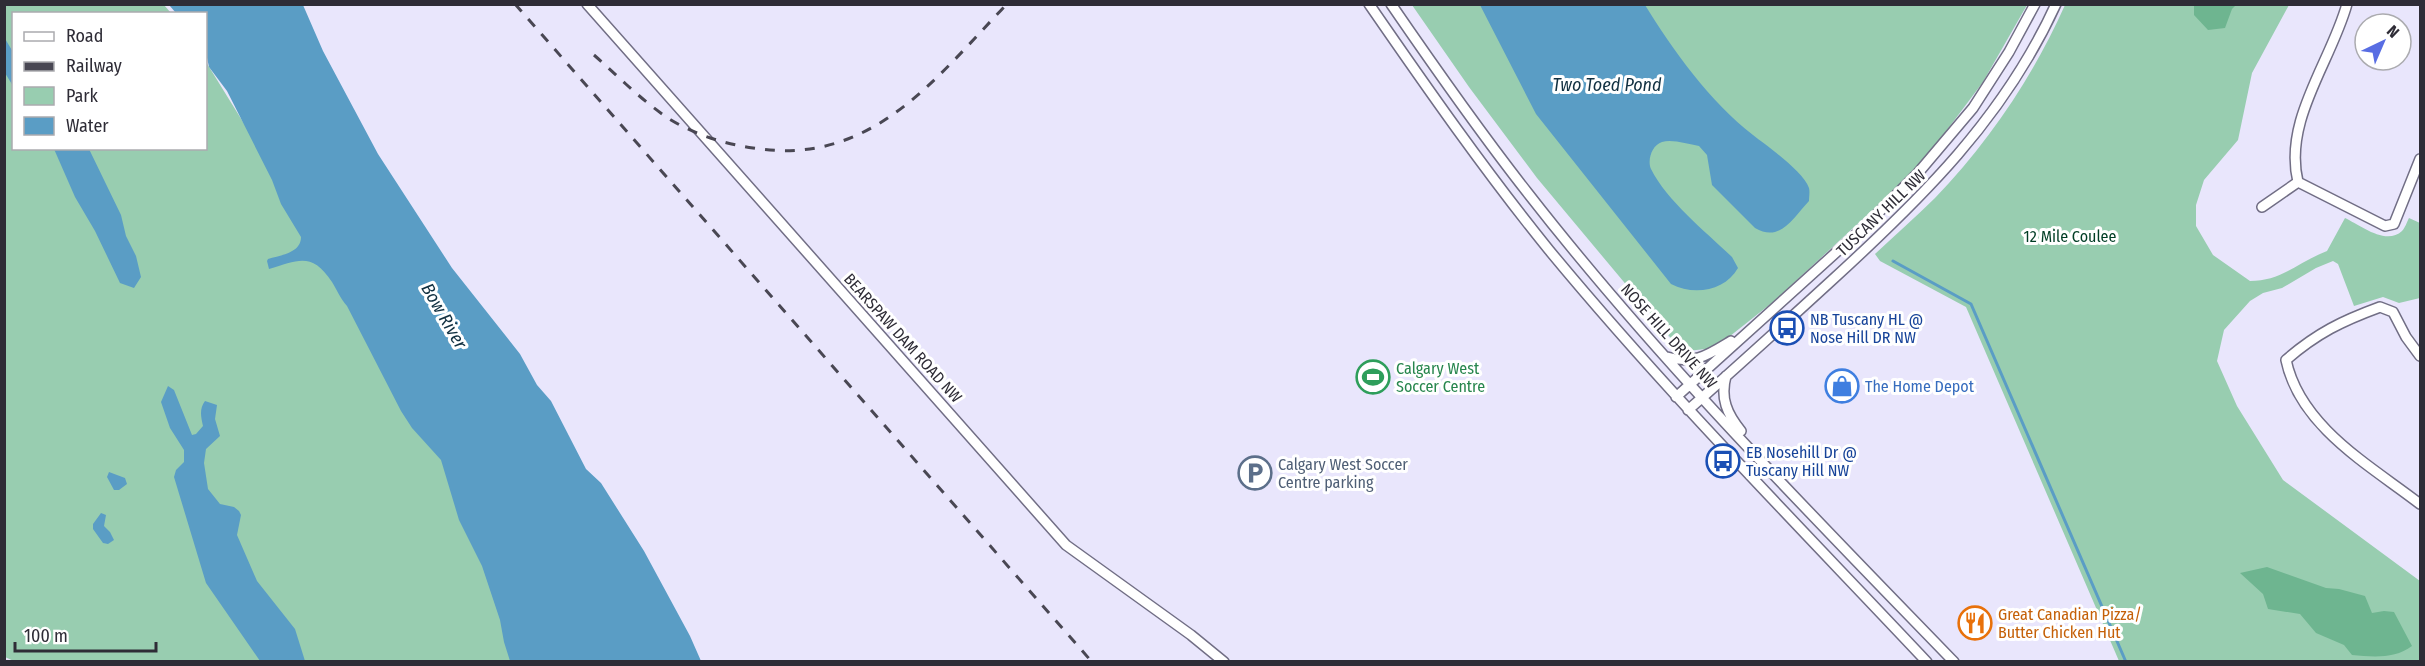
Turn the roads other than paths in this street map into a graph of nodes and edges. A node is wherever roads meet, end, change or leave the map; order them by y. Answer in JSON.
{"nodes":[{"id":1,"x":587,"y":4,"type":"edge"},
{"id":2,"x":1369,"y":4,"type":"edge"},
{"id":3,"x":1391,"y":4,"type":"edge"},
{"id":4,"x":2035,"y":4,"type":"edge"},
{"id":5,"x":2056,"y":4,"type":"edge"},
{"id":6,"x":2347,"y":4,"type":"edge"},
{"id":7,"x":2421,"y":159,"type":"edge"},
{"id":8,"x":2298,"y":182,"type":"junction"},
{"id":9,"x":2262,"y":207,"type":"dead end"},
{"id":10,"x":1751,"y":328,"type":"junction"},
{"id":11,"x":2421,"y":356,"type":"edge"},
{"id":12,"x":1667,"y":357,"type":"junction"},
{"id":13,"x":1726,"y":376,"type":"junction"},
{"id":14,"x":1690,"y":384,"type":"junction"},
{"id":15,"x":1676,"y":397,"type":"junction"},
{"id":16,"x":1703,"y":397,"type":"junction"},
{"id":17,"x":1688,"y":410,"type":"junction"},
{"id":18,"x":1771,"y":472,"type":"junction"},
{"id":19,"x":2421,"y":504,"type":"edge"},
{"id":20,"x":1224,"y":662,"type":"edge"},
{"id":21,"x":1927,"y":662,"type":"edge"},
{"id":22,"x":1954,"y":662,"type":"edge"}],
"edges":[{"from":1,"to":20,"type":"street","name":"BEARSPAW DAM ROAD NW"},
{"from":2,"to":15,"type":"street","name":"NOSE HILL DRIVE NW"},
{"from":3,"to":12,"type":"street","name":"NOSE HILL DRIVE NW"},
{"from":4,"to":10,"type":"street","name":"TUSCANY HILL NW"},
{"from":5,"to":13,"type":"street","name":"TUSCANY HILL NW"},
{"from":6,"to":8,"type":"street"},
{"from":7,"to":8,"type":"street"},
{"from":8,"to":9,"type":"street"},
{"from":10,"to":12,"type":"street"},
{"from":10,"to":14,"type":"street","name":"TUSCANY HILL NW"},
{"from":11,"to":19,"type":"street"},
{"from":12,"to":14,"type":"street","name":"NOSE HILL DRIVE NW"},
{"from":13,"to":16,"type":"street","name":"TUSCANY HILL NW"},
{"from":13,"to":18,"type":"street"},
{"from":14,"to":15,"type":"street","name":"TUSCANY HILL NW"},
{"from":14,"to":16,"type":"street","name":"NOSE HILL DRIVE NW"},
{"from":15,"to":17,"type":"street","name":"NOSE HILL DRIVE NW"},
{"from":16,"to":17,"type":"street","name":"TUSCANY HILL NW"},
{"from":16,"to":18,"type":"street","name":"NOSE HILL DRIVE NW"},
{"from":17,"to":21,"type":"street","name":"NOSE HILL DRIVE NW"},
{"from":18,"to":22,"type":"street","name":"NOSE HILL DRIVE NW"}]}
